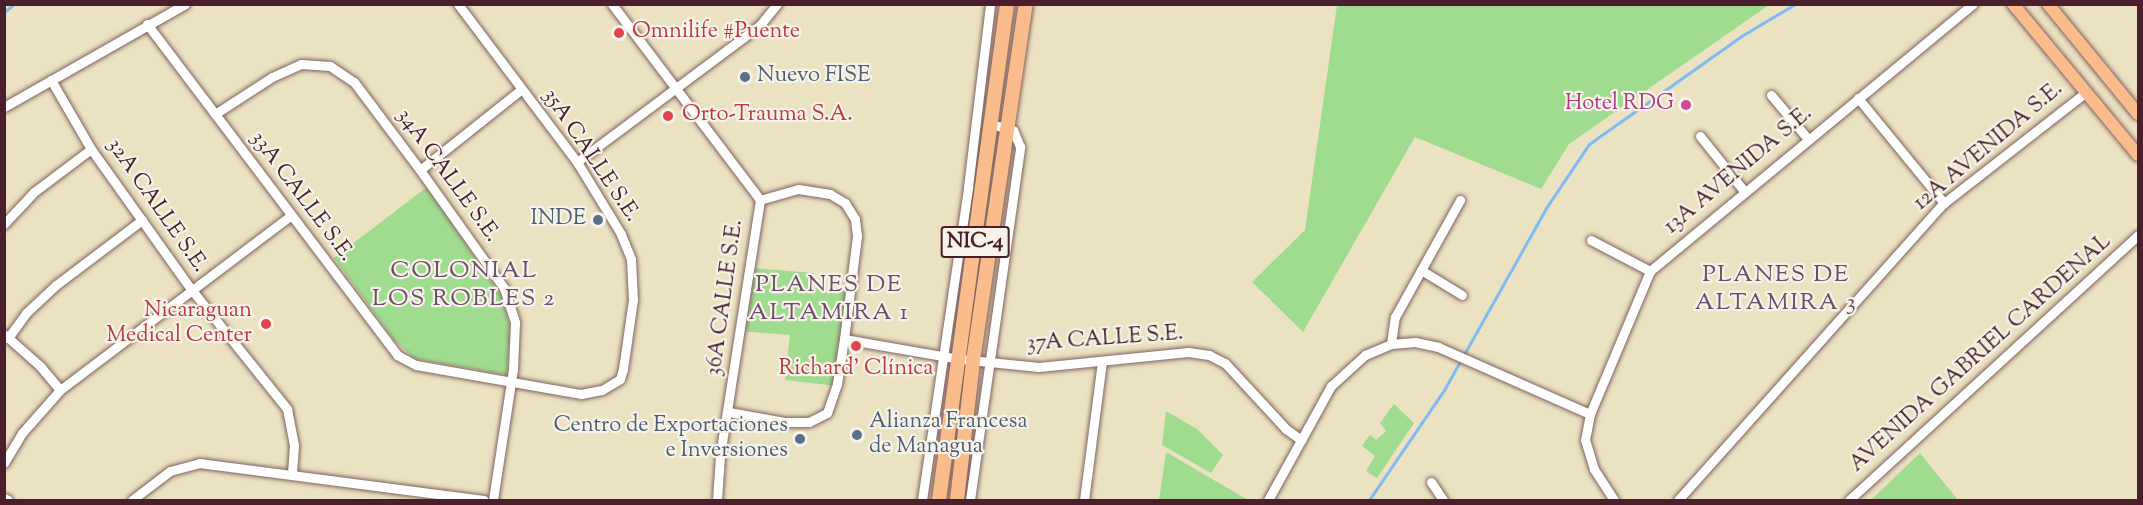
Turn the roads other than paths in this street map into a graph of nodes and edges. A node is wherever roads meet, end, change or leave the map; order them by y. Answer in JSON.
{"nodes":[{"id":1,"x":185,"y":4,"type":"edge"},
{"id":2,"x":458,"y":4,"type":"edge"},
{"id":3,"x":612,"y":4,"type":"edge"},
{"id":4,"x":777,"y":4,"type":"edge"},
{"id":5,"x":990,"y":4,"type":"edge"},
{"id":6,"x":1007,"y":4,"type":"edge"},
{"id":7,"x":1026,"y":4,"type":"edge"},
{"id":8,"x":1973,"y":4,"type":"edge"},
{"id":9,"x":2013,"y":4,"type":"edge"},
{"id":10,"x":2048,"y":4,"type":"edge"},
{"id":11,"x":147,"y":24,"type":"junction"},
{"id":12,"x":51,"y":80,"type":"junction"},
{"id":13,"x":674,"y":88,"type":"junction"},
{"id":14,"x":522,"y":89,"type":"junction"},
{"id":15,"x":2086,"y":93,"type":"junction"},
{"id":16,"x":1771,"y":95,"type":"dead end"},
{"id":17,"x":1858,"y":98,"type":"junction"},
{"id":18,"x":4,"y":106,"type":"edge"},
{"id":19,"x":215,"y":114,"type":"junction"},
{"id":20,"x":2139,"y":114,"type":"edge"},
{"id":21,"x":991,"y":124,"type":"junction"},
{"id":22,"x":1007,"y":129,"type":"junction"},
{"id":23,"x":1700,"y":136,"type":"dead end"},
{"id":24,"x":1808,"y":139,"type":"junction"},
{"id":25,"x":91,"y":149,"type":"junction"},
{"id":26,"x":2139,"y":156,"type":"edge"},
{"id":27,"x":577,"y":162,"type":"junction"},
{"id":28,"x":420,"y":170,"type":"junction"},
{"id":29,"x":1744,"y":191,"type":"junction"},
{"id":30,"x":760,"y":200,"type":"junction"},
{"id":31,"x":1460,"y":200,"type":"dead end"},
{"id":32,"x":1944,"y":203,"type":"junction"},
{"id":33,"x":290,"y":216,"type":"junction"},
{"id":34,"x":142,"y":220,"type":"junction"},
{"id":35,"x":4,"y":224,"type":"edge"},
{"id":36,"x":2138,"y":237,"type":"edge"},
{"id":37,"x":1591,"y":240,"type":"dead end"},
{"id":38,"x":1421,"y":270,"type":"junction"},
{"id":39,"x":1650,"y":271,"type":"junction"},
{"id":40,"x":191,"y":289,"type":"junction"},
{"id":41,"x":1462,"y":295,"type":"dead end"},
{"id":42,"x":6,"y":336,"type":"edge"},
{"id":43,"x":844,"y":339,"type":"junction"},
{"id":44,"x":1391,"y":344,"type":"junction"},
{"id":45,"x":944,"y":357,"type":"junction"},
{"id":46,"x":966,"y":360,"type":"junction"},
{"id":47,"x":1101,"y":360,"type":"junction"},
{"id":48,"x":990,"y":363,"type":"junction"},
{"id":49,"x":512,"y":381,"type":"junction"},
{"id":50,"x":60,"y":390,"type":"junction"},
{"id":51,"x":729,"y":412,"type":"junction"},
{"id":52,"x":1590,"y":414,"type":"junction"},
{"id":53,"x":1301,"y":440,"type":"junction"},
{"id":54,"x":4,"y":463,"type":"edge"},
{"id":55,"x":292,"y":475,"type":"junction"},
{"id":56,"x":1431,"y":482,"type":"dead end"},
{"id":57,"x":132,"y":501,"type":"edge"},
{"id":58,"x":484,"y":501,"type":"edge"},
{"id":59,"x":493,"y":501,"type":"edge"},
{"id":60,"x":717,"y":501,"type":"edge"},
{"id":61,"x":922,"y":501,"type":"edge"},
{"id":62,"x":939,"y":501,"type":"edge"},
{"id":63,"x":957,"y":501,"type":"edge"},
{"id":64,"x":970,"y":501,"type":"edge"},
{"id":65,"x":1084,"y":501,"type":"edge"},
{"id":66,"x":1268,"y":501,"type":"edge"},
{"id":67,"x":1443,"y":501,"type":"edge"},
{"id":68,"x":1614,"y":501,"type":"edge"},
{"id":69,"x":1678,"y":501,"type":"edge"},
{"id":70,"x":1849,"y":501,"type":"edge"}],
"edges":[{"from":1,"to":11,"type":"street"},
{"from":2,"to":14,"type":"street","name":"35A CALLE S.E."},
{"from":3,"to":13,"type":"street","name":"36A CALLE S.E."},
{"from":4,"to":13,"type":"street"},
{"from":5,"to":45,"type":"street"},
{"from":6,"to":21,"type":"highway","number":"NIC-4"},
{"from":7,"to":22,"type":"highway","number":"NIC-4"},
{"from":8,"to":17,"type":"street","name":"13A AVENIDA S.E."},
{"from":9,"to":15,"type":"main road"},
{"from":10,"to":20,"type":"main road"},
{"from":11,"to":12,"type":"street"},
{"from":11,"to":19,"type":"street","name":"33A CALLE S.E."},
{"from":12,"to":18,"type":"street"},
{"from":12,"to":25,"type":"street","name":"32A CALLE S.E."},
{"from":13,"to":27,"type":"street"},
{"from":13,"to":30,"type":"street","name":"36A CALLE S.E."},
{"from":14,"to":27,"type":"street","name":"35A CALLE S.E."},
{"from":14,"to":28,"type":"street"},
{"from":15,"to":26,"type":"main road"},
{"from":15,"to":32,"type":"street","name":"12A AVENIDA S.E."},
{"from":16,"to":24,"type":"street"},
{"from":17,"to":24,"type":"street","name":"13A AVENIDA S.E."},
{"from":17,"to":32,"type":"street"},
{"from":19,"to":28,"type":"street","name":"34A CALLE S.E."},
{"from":19,"to":33,"type":"street","name":"33A CALLE S.E."},
{"from":21,"to":22,"type":"street"},
{"from":21,"to":46,"type":"highway","number":"NIC-4"},
{"from":22,"to":46,"type":"highway","number":"NIC-4"},
{"from":22,"to":48,"type":"street"},
{"from":23,"to":29,"type":"street"},
{"from":24,"to":29,"type":"street","name":"13A AVENIDA S.E."},
{"from":25,"to":34,"type":"street","name":"32A CALLE S.E."},
{"from":25,"to":35,"type":"street"},
{"from":27,"to":49,"type":"street","name":"35A CALLE S.E."},
{"from":28,"to":49,"type":"street","name":"34A CALLE S.E."},
{"from":29,"to":39,"type":"street","name":"13A AVENIDA S.E."},
{"from":30,"to":43,"type":"street"},
{"from":30,"to":51,"type":"street","name":"36A CALLE S.E."},
{"from":31,"to":38,"type":"street"},
{"from":32,"to":69,"type":"street","name":"12A AVENIDA S.E."},
{"from":33,"to":40,"type":"street"},
{"from":33,"to":49,"type":"street","name":"33A CALLE S.E."},
{"from":34,"to":40,"type":"street","name":"32A CALLE S.E."},
{"from":34,"to":42,"type":"street"},
{"from":36,"to":70,"type":"street","name":"AVENIDA GABRIEL CARDENAL"},
{"from":37,"to":39,"type":"street"},
{"from":38,"to":41,"type":"street"},
{"from":38,"to":44,"type":"street"},
{"from":39,"to":52,"type":"street","name":"13A AVENIDA S.E."},
{"from":40,"to":50,"type":"street"},
{"from":40,"to":55,"type":"street","name":"32A CALLE S.E."},
{"from":42,"to":50,"type":"street"},
{"from":43,"to":45,"type":"street","name":"37A CALLE S.E."},
{"from":43,"to":51,"type":"street"},
{"from":44,"to":52,"type":"street"},
{"from":44,"to":53,"type":"street"},
{"from":45,"to":46,"type":"street","name":"37A CALLE S.E."},
{"from":45,"to":61,"type":"street"},
{"from":46,"to":48,"type":"street","name":"37A CALLE S.E."},
{"from":46,"to":62,"type":"highway","number":"NIC-4"},
{"from":46,"to":63,"type":"highway","number":"NIC-4"},
{"from":47,"to":48,"type":"street","name":"37A CALLE S.E."},
{"from":47,"to":53,"type":"street","name":"37A CALLE S.E."},
{"from":47,"to":65,"type":"street"},
{"from":48,"to":64,"type":"street"},
{"from":49,"to":59,"type":"street","name":"34A CALLE S.E."},
{"from":50,"to":54,"type":"street"},
{"from":51,"to":60,"type":"street","name":"36A CALLE S.E."},
{"from":52,"to":68,"type":"street"},
{"from":53,"to":66,"type":"street"},
{"from":55,"to":57,"type":"street"},
{"from":55,"to":58,"type":"street"},
{"from":56,"to":67,"type":"street"}]}
